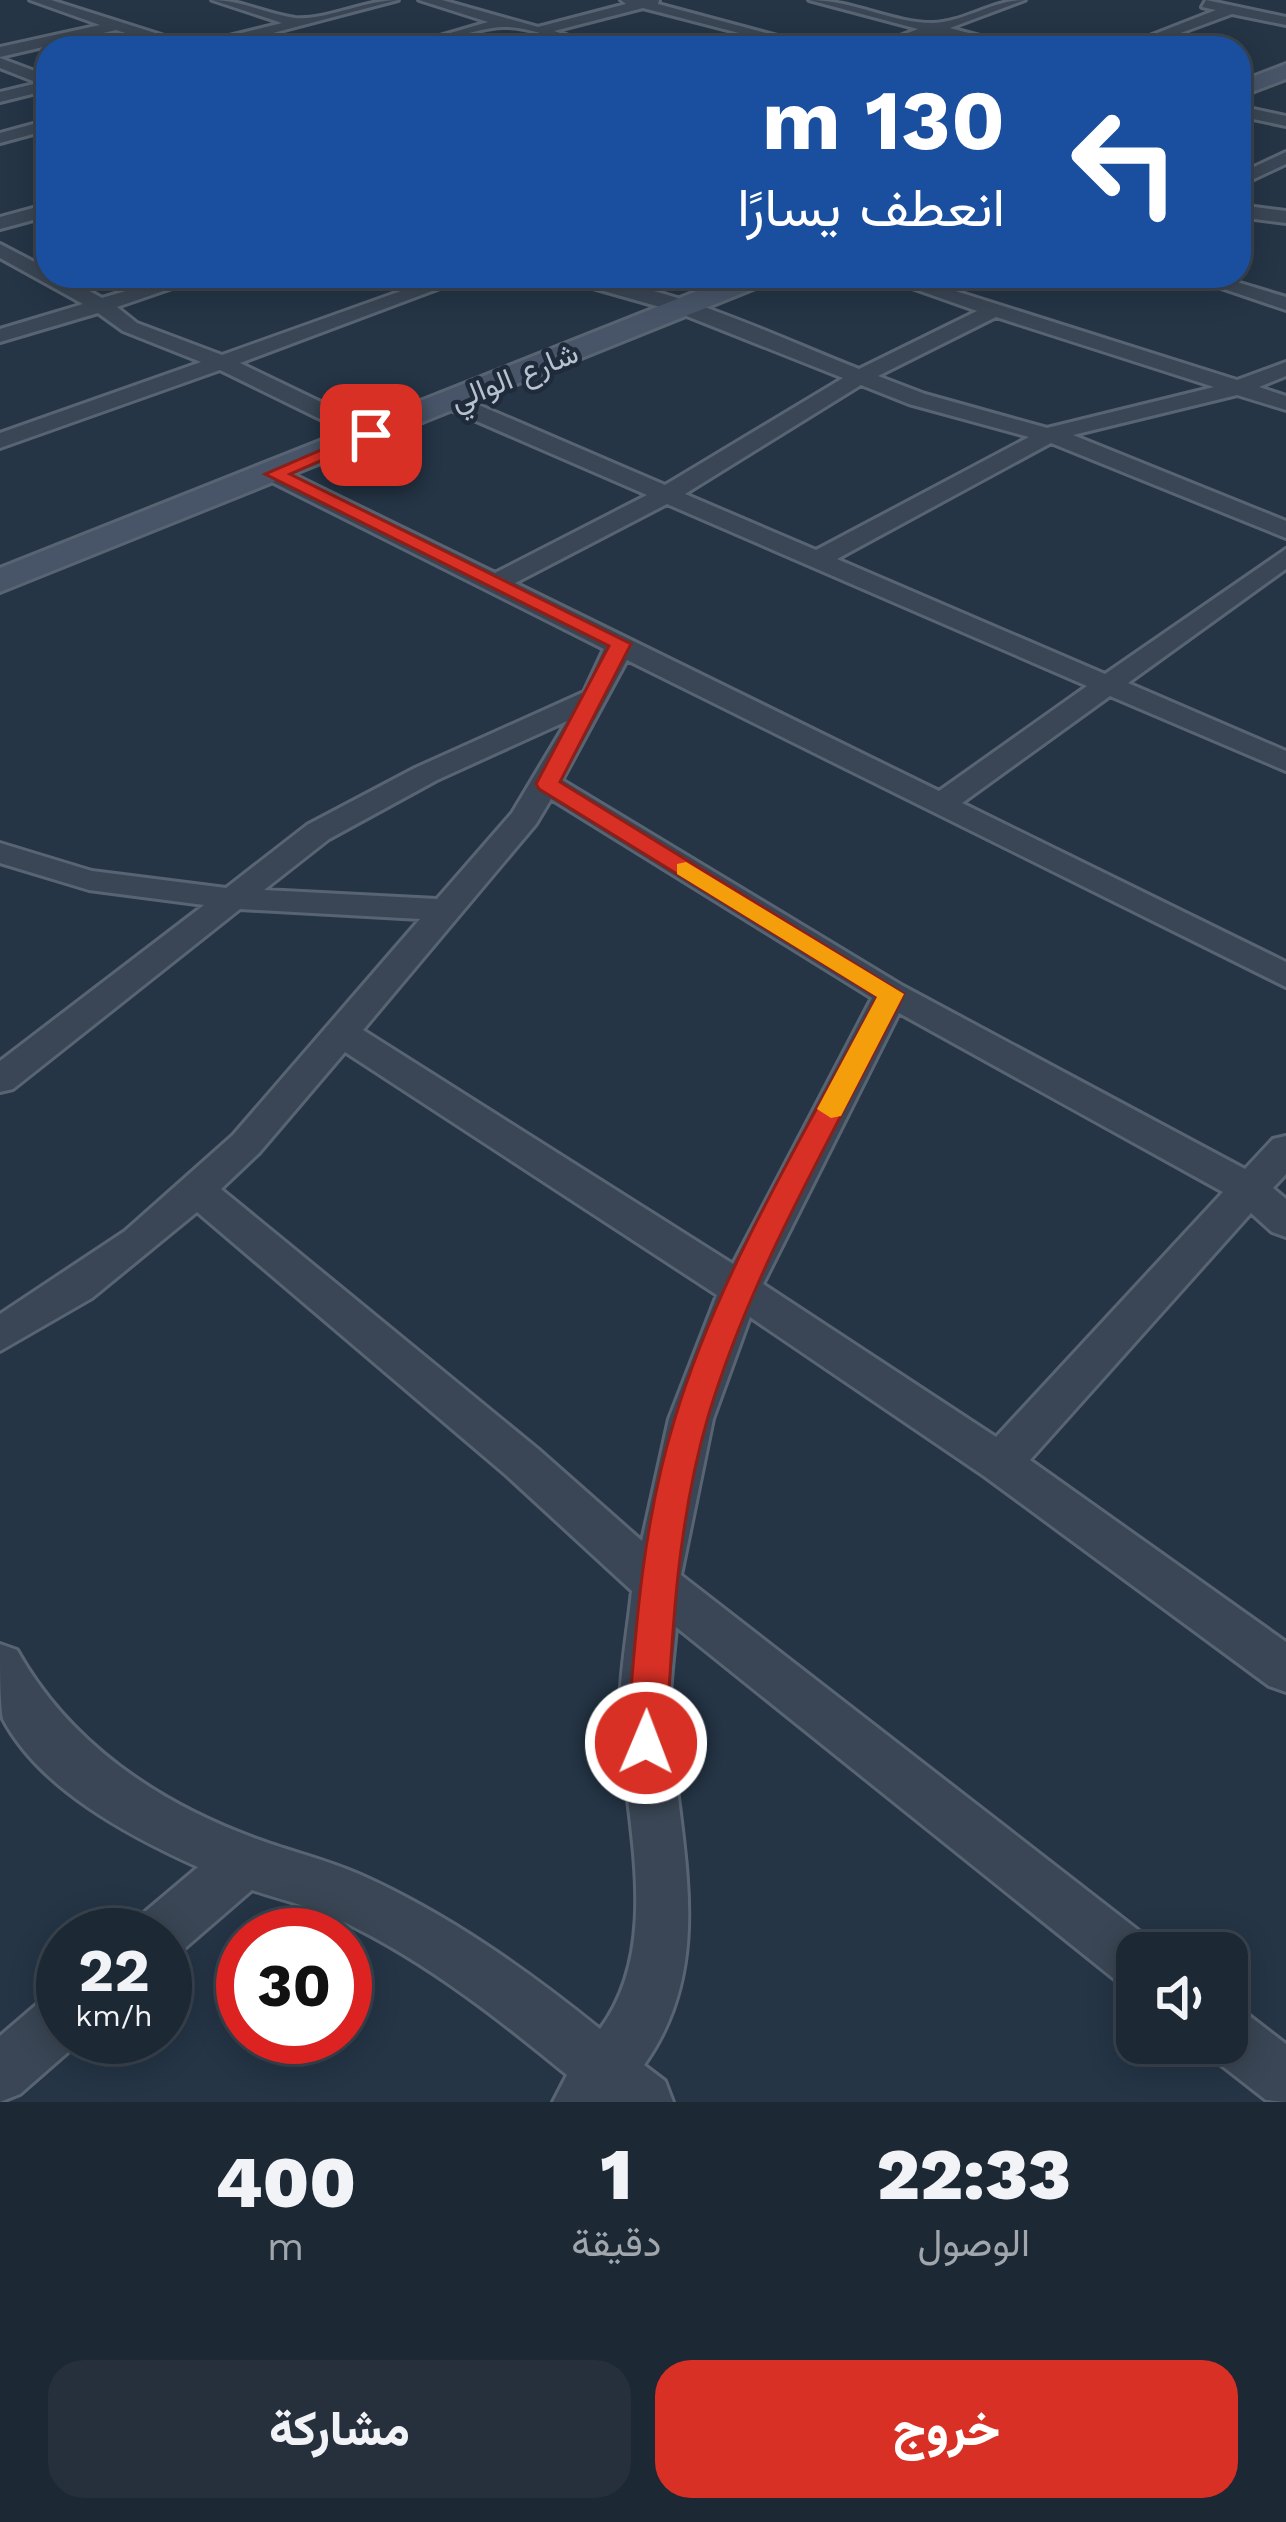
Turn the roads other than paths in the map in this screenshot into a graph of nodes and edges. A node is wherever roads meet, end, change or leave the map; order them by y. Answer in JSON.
{"nodes":[{"id":1,"x":37,"y":0,"type":"edge"},
{"id":2,"x":219,"y":0,"type":"edge"},
{"id":3,"x":391,"y":0,"type":"edge"},
{"id":4,"x":816,"y":0,"type":"edge"},
{"id":5,"x":971,"y":0,"type":"edge"},
{"id":6,"x":1018,"y":0,"type":"edge"},
{"id":7,"x":1189,"y":0,"type":"edge"},
{"id":8,"x":442,"y":1,"type":"edge"},
{"id":9,"x":642,"y":1,"type":"edge"},
{"id":10,"x":999,"y":7,"type":"junction"},
{"id":11,"x":1232,"y":9,"type":"junction"},
{"id":12,"x":1286,"y":21,"type":"edge"},
{"id":13,"x":506,"y":22,"type":"junction"},
{"id":14,"x":298,"y":23,"type":"junction"},
{"id":15,"x":116,"y":25,"type":"junction"},
{"id":16,"x":934,"y":28,"type":"junction"},
{"id":17,"x":538,"y":31,"type":"junction"},
{"id":18,"x":69,"y":36,"type":"edge"},
{"id":19,"x":150,"y":36,"type":"edge"},
{"id":20,"x":246,"y":36,"type":"edge"},
{"id":21,"x":452,"y":36,"type":"edge"},
{"id":22,"x":556,"y":36,"type":"edge"},
{"id":23,"x":771,"y":36,"type":"edge"},
{"id":24,"x":911,"y":36,"type":"edge"},
{"id":25,"x":967,"y":36,"type":"edge"},
{"id":26,"x":1159,"y":36,"type":"edge"},
{"id":27,"x":36,"y":44,"type":"edge"},
{"id":28,"x":0,"y":52,"type":"edge"},
{"id":29,"x":0,"y":63,"type":"edge"},
{"id":30,"x":1286,"y":71,"type":"edge"},
{"id":31,"x":36,"y":78,"type":"edge"},
{"id":32,"x":1251,"y":85,"type":"edge"},
{"id":33,"x":36,"y":86,"type":"edge"},
{"id":34,"x":0,"y":97,"type":"edge"},
{"id":35,"x":1251,"y":114,"type":"edge"},
{"id":36,"x":1286,"y":122,"type":"edge"},
{"id":37,"x":36,"y":128,"type":"edge"},
{"id":38,"x":0,"y":138,"type":"edge"},
{"id":39,"x":1286,"y":158,"type":"edge"},
{"id":40,"x":1251,"y":175,"type":"edge"},
{"id":41,"x":36,"y":213,"type":"edge"},
{"id":42,"x":1251,"y":213,"type":"edge"},
{"id":43,"x":1286,"y":217,"type":"edge"},
{"id":44,"x":0,"y":223,"type":"edge"},
{"id":45,"x":0,"y":250,"type":"edge"},
{"id":46,"x":36,"y":270,"type":"edge"},
{"id":47,"x":69,"y":288,"type":"edge"},
{"id":48,"x":162,"y":288,"type":"edge"},
{"id":49,"x":430,"y":288,"type":"edge"},
{"id":50,"x":608,"y":288,"type":"edge"},
{"id":51,"x":730,"y":288,"type":"edge"},
{"id":52,"x":924,"y":288,"type":"edge"},
{"id":53,"x":1235,"y":288,"type":"edge"},
{"id":54,"x":1286,"y":304,"type":"edge"},
{"id":55,"x":682,"y":307,"type":"junction"},
{"id":56,"x":105,"y":308,"type":"junction"},
{"id":57,"x":993,"y":311,"type":"junction"},
{"id":58,"x":0,"y":336,"type":"edge"},
{"id":59,"x":224,"y":364,"type":"junction"},
{"id":60,"x":1286,"y":368,"type":"edge"},
{"id":61,"x":860,"y":376,"type":"junction"},
{"id":62,"x":1242,"y":390,"type":"junction"},
{"id":63,"x":452,"y":402,"type":"junction"},
{"id":64,"x":1286,"y":403,"type":"edge"},
{"id":65,"x":1051,"y":434,"type":"junction"},
{"id":66,"x":371,"y":435,"type":"junction"},
{"id":67,"x":0,"y":441,"type":"edge"},
{"id":68,"x":274,"y":474,"type":"junction"},
{"id":69,"x":669,"y":494,"type":"junction"},
{"id":70,"x":1286,"y":530,"type":"edge"},
{"id":71,"x":1286,"y":557,"type":"edge"},
{"id":72,"x":818,"y":559,"type":"junction"},
{"id":73,"x":0,"y":581,"type":"edge"},
{"id":74,"x":496,"y":583,"type":"junction"},
{"id":75,"x":620,"y":644,"type":"junction"},
{"id":76,"x":1106,"y":687,"type":"junction"},
{"id":77,"x":596,"y":697,"type":"junction"},
{"id":78,"x":1286,"y":762,"type":"edge"},
{"id":79,"x":547,"y":784,"type":"junction"},
{"id":80,"x":941,"y":804,"type":"junction"},
{"id":81,"x":0,"y":854,"type":"edge"},
{"id":82,"x":237,"y":898,"type":"junction"},
{"id":83,"x":446,"y":910,"type":"junction"},
{"id":84,"x":1286,"y":976,"type":"edge"},
{"id":85,"x":891,"y":994,"type":"junction"},
{"id":86,"x":343,"y":1034,"type":"junction"},
{"id":87,"x":0,"y":1080,"type":"edge"},
{"id":88,"x":1286,"y":1149,"type":"edge"},
{"id":89,"x":1251,"y":1190,"type":"junction"},
{"id":90,"x":198,"y":1191,"type":"junction"},
{"id":91,"x":1286,"y":1222,"type":"edge"},
{"id":92,"x":740,"y":1288,"type":"junction"},
{"id":93,"x":0,"y":1335,"type":"edge"},
{"id":94,"x":1000,"y":1463,"type":"junction"},
{"id":95,"x":656,"y":1583,"type":"junction"},
{"id":96,"x":0,"y":1666,"type":"edge"},
{"id":97,"x":1286,"y":1670,"type":"edge"},
{"id":98,"x":244,"y":1861,"type":"junction"},
{"id":99,"x":190,"y":1908,"type":"edge"},
{"id":100,"x":1116,"y":1947,"type":"edge"},
{"id":101,"x":36,"y":2043,"type":"edge"},
{"id":102,"x":1248,"y":2050,"type":"edge"},
{"id":103,"x":0,"y":2074,"type":"edge"},
{"id":104,"x":1286,"y":2080,"type":"edge"},
{"id":105,"x":611,"y":2092,"type":"edge"}],
"edges":[{"from":1,"to":15,"type":"street"},
{"from":2,"to":14,"type":"street"},
{"from":3,"to":14,"type":"street"},
{"from":4,"to":16,"type":"street"},
{"from":5,"to":10,"type":"street"},
{"from":6,"to":10,"type":"street"},
{"from":7,"to":11,"type":"street"},
{"from":8,"to":13,"type":"street"},
{"from":9,"to":17,"type":"street"},
{"from":9,"to":23,"type":"street"},
{"from":10,"to":16,"type":"street"},
{"from":11,"to":12,"type":"street"},
{"from":11,"to":26,"type":"street"},
{"from":13,"to":17,"type":"street"},
{"from":13,"to":21,"type":"street"},
{"from":14,"to":20,"type":"street"},
{"from":15,"to":18,"type":"street"},
{"from":15,"to":19,"type":"street"},
{"from":16,"to":24,"type":"street"},
{"from":16,"to":25,"type":"street"},
{"from":17,"to":22,"type":"street"},
{"from":27,"to":28,"type":"street"},
{"from":29,"to":31,"type":"street"},
{"from":30,"to":32,"type":"main road"},
{"from":33,"to":34,"type":"street"},
{"from":35,"to":36,"type":"street"},
{"from":37,"to":38,"type":"street"},
{"from":39,"to":40,"type":"street"},
{"from":41,"to":44,"type":"street"},
{"from":42,"to":43,"type":"street"},
{"from":45,"to":46,"type":"street"},
{"from":47,"to":56,"type":"street"},
{"from":48,"to":56,"type":"street"},
{"from":49,"to":59,"type":"street"},
{"from":50,"to":55,"type":"street"},
{"from":51,"to":55,"type":"main road","name":"شارع الوالي"},
{"from":52,"to":57,"type":"street"},
{"from":53,"to":54,"type":"street"},
{"from":55,"to":61,"type":"street"},
{"from":55,"to":63,"type":"main road","name":"شارع الوالي"},
{"from":56,"to":58,"type":"street"},
{"from":56,"to":59,"type":"street"},
{"from":57,"to":61,"type":"street"},
{"from":57,"to":62,"type":"street"},
{"from":59,"to":66,"type":"street"},
{"from":59,"to":67,"type":"street"},
{"from":60,"to":62,"type":"street"},
{"from":61,"to":65,"type":"street"},
{"from":61,"to":69,"type":"street"},
{"from":62,"to":64,"type":"street"},
{"from":62,"to":65,"type":"street"},
{"from":63,"to":66,"type":"main road","name":"شارع الوالي"},
{"from":63,"to":69,"type":"street"},
{"from":65,"to":70,"type":"street"},
{"from":65,"to":72,"type":"street"},
{"from":66,"to":68,"type":"main road","name":"شارع الوالي"},
{"from":68,"to":73,"type":"main road","name":"شارع الوالي"},
{"from":68,"to":74,"type":"street"},
{"from":69,"to":72,"type":"street"},
{"from":69,"to":74,"type":"street"},
{"from":71,"to":76,"type":"street"},
{"from":72,"to":76,"type":"street"},
{"from":74,"to":75,"type":"street"},
{"from":75,"to":77,"type":"street"},
{"from":75,"to":80,"type":"street"},
{"from":76,"to":78,"type":"street"},
{"from":76,"to":80,"type":"street"},
{"from":77,"to":79,"type":"street"},
{"from":77,"to":82,"type":"street"},
{"from":79,"to":83,"type":"street"},
{"from":79,"to":85,"type":"street"},
{"from":80,"to":84,"type":"street"},
{"from":81,"to":82,"type":"street"},
{"from":82,"to":83,"type":"street"},
{"from":82,"to":87,"type":"street"},
{"from":83,"to":86,"type":"street"},
{"from":85,"to":89,"type":"street"},
{"from":85,"to":92,"type":"street"},
{"from":86,"to":90,"type":"street"},
{"from":86,"to":92,"type":"street"},
{"from":88,"to":89,"type":"street"},
{"from":89,"to":91,"type":"street"},
{"from":89,"to":94,"type":"street"},
{"from":90,"to":93,"type":"street"},
{"from":90,"to":95,"type":"street"},
{"from":92,"to":94,"type":"street"},
{"from":92,"to":95,"type":"street"},
{"from":94,"to":97,"type":"street"},
{"from":95,"to":100,"type":"street"},
{"from":95,"to":105,"type":"street"},
{"from":96,"to":98,"type":"street"},
{"from":98,"to":99,"type":"street"},
{"from":98,"to":105,"type":"street"},
{"from":101,"to":103,"type":"street"},
{"from":102,"to":104,"type":"street"}]}
